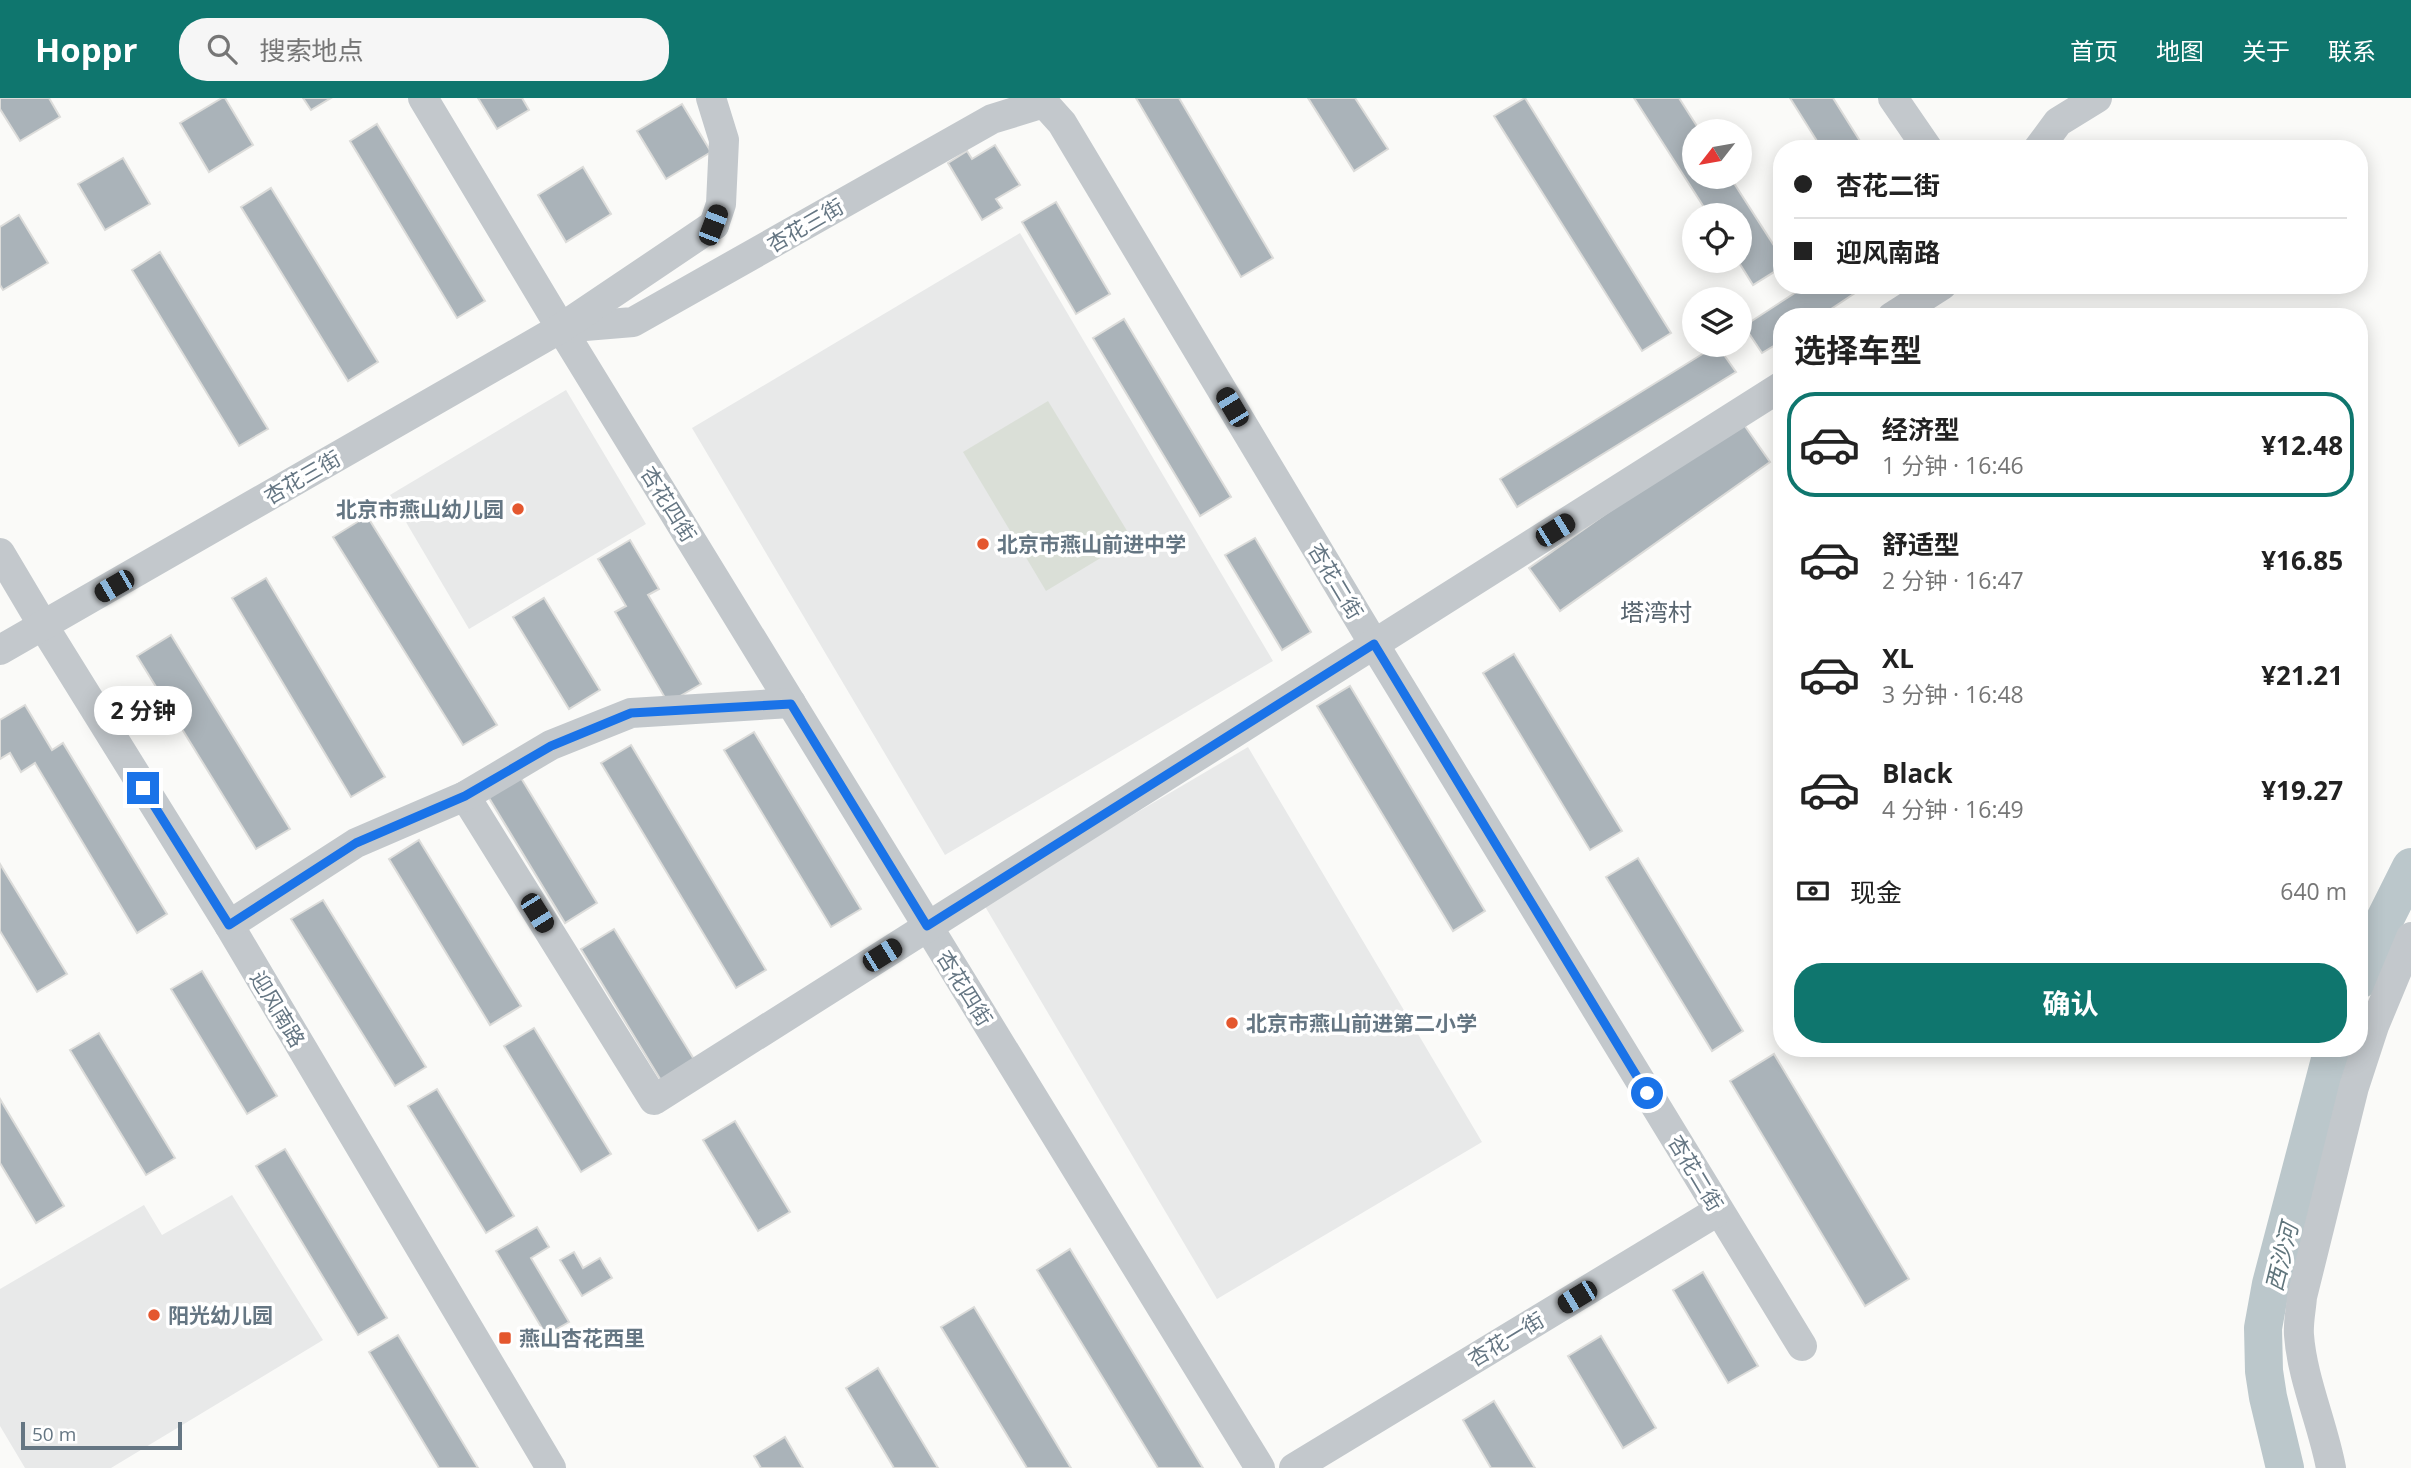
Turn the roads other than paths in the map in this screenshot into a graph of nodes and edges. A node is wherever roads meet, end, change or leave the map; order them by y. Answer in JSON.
{"nodes":[{"id":1,"x":423,"y":98,"type":"edge"},
{"id":2,"x":711,"y":98,"type":"edge"},
{"id":3,"x":1894,"y":98,"type":"edge"},
{"id":4,"x":2097,"y":98,"type":"edge"},
{"id":5,"x":1044,"y":103,"type":"joint"},
{"id":6,"x":1922,"y":140,"type":"edge"},
{"id":7,"x":2045,"y":140,"type":"edge"},
{"id":8,"x":713,"y":225,"type":"junction"},
{"id":9,"x":746,"y":259,"type":"junction"},
{"id":10,"x":1928,"y":294,"type":"edge"},
{"id":11,"x":1906,"y":308,"type":"edge"},
{"id":12,"x":561,"y":328,"type":"junction"},
{"id":13,"x":1773,"y":393,"type":"edge"},
{"id":14,"x":0,"y":552,"type":"edge"},
{"id":15,"x":44,"y":627,"type":"junction"},
{"id":16,"x":1374,"y":644,"type":"junction"},
{"id":17,"x":0,"y":650,"type":"edge"},
{"id":18,"x":791,"y":704,"type":"junction"},
{"id":19,"x":465,"y":796,"type":"junction"},
{"id":20,"x":229,"y":925,"type":"junction"},
{"id":21,"x":927,"y":926,"type":"junction"},
{"id":22,"x":2411,"y":937,"type":"edge"},
{"id":23,"x":2368,"y":1044,"type":"edge"},
{"id":24,"x":2364,"y":1057,"type":"edge"},
{"id":25,"x":1718,"y":1211,"type":"junction"},
{"id":26,"x":1802,"y":1346,"type":"dead end"},
{"id":27,"x":551,"y":1468,"type":"edge"},
{"id":28,"x":1260,"y":1468,"type":"edge"},
{"id":29,"x":1294,"y":1468,"type":"edge"},
{"id":30,"x":2331,"y":1468,"type":"edge"}],
"edges":[{"from":1,"to":12,"type":"street","name":"杏花四街"},
{"from":2,"to":8,"type":"street"},
{"from":3,"to":6,"type":"street"},
{"from":4,"to":7,"type":"street"},
{"from":5,"to":9,"type":"street","name":"杏花三街"},
{"from":5,"to":16,"type":"street","name":"杏花二街"},
{"from":8,"to":9,"type":"street"},
{"from":8,"to":12,"type":"street","name":"杏花三街"},
{"from":9,"to":12,"type":"street","name":"杏花三街"},
{"from":10,"to":11,"type":"street"},
{"from":12,"to":15,"type":"street","name":"杏花三街"},
{"from":12,"to":18,"type":"street","name":"杏花四街"},
{"from":13,"to":16,"type":"street"},
{"from":14,"to":15,"type":"street","name":"迎风南路"},
{"from":15,"to":17,"type":"street","name":"杏花三街"},
{"from":15,"to":20,"type":"street","name":"迎风南路"},
{"from":16,"to":21,"type":"street"},
{"from":16,"to":25,"type":"street","name":"杏花二街"},
{"from":18,"to":19,"type":"street"},
{"from":18,"to":21,"type":"street","name":"杏花四街"},
{"from":19,"to":20,"type":"street"},
{"from":19,"to":21,"type":"street"},
{"from":20,"to":27,"type":"street","name":"迎风南路"},
{"from":21,"to":28,"type":"street","name":"杏花四街"},
{"from":22,"to":23,"type":"street"},
{"from":24,"to":30,"type":"street"},
{"from":25,"to":26,"type":"street","name":"杏花二街"},
{"from":25,"to":29,"type":"street","name":"杏花一街"}]}
